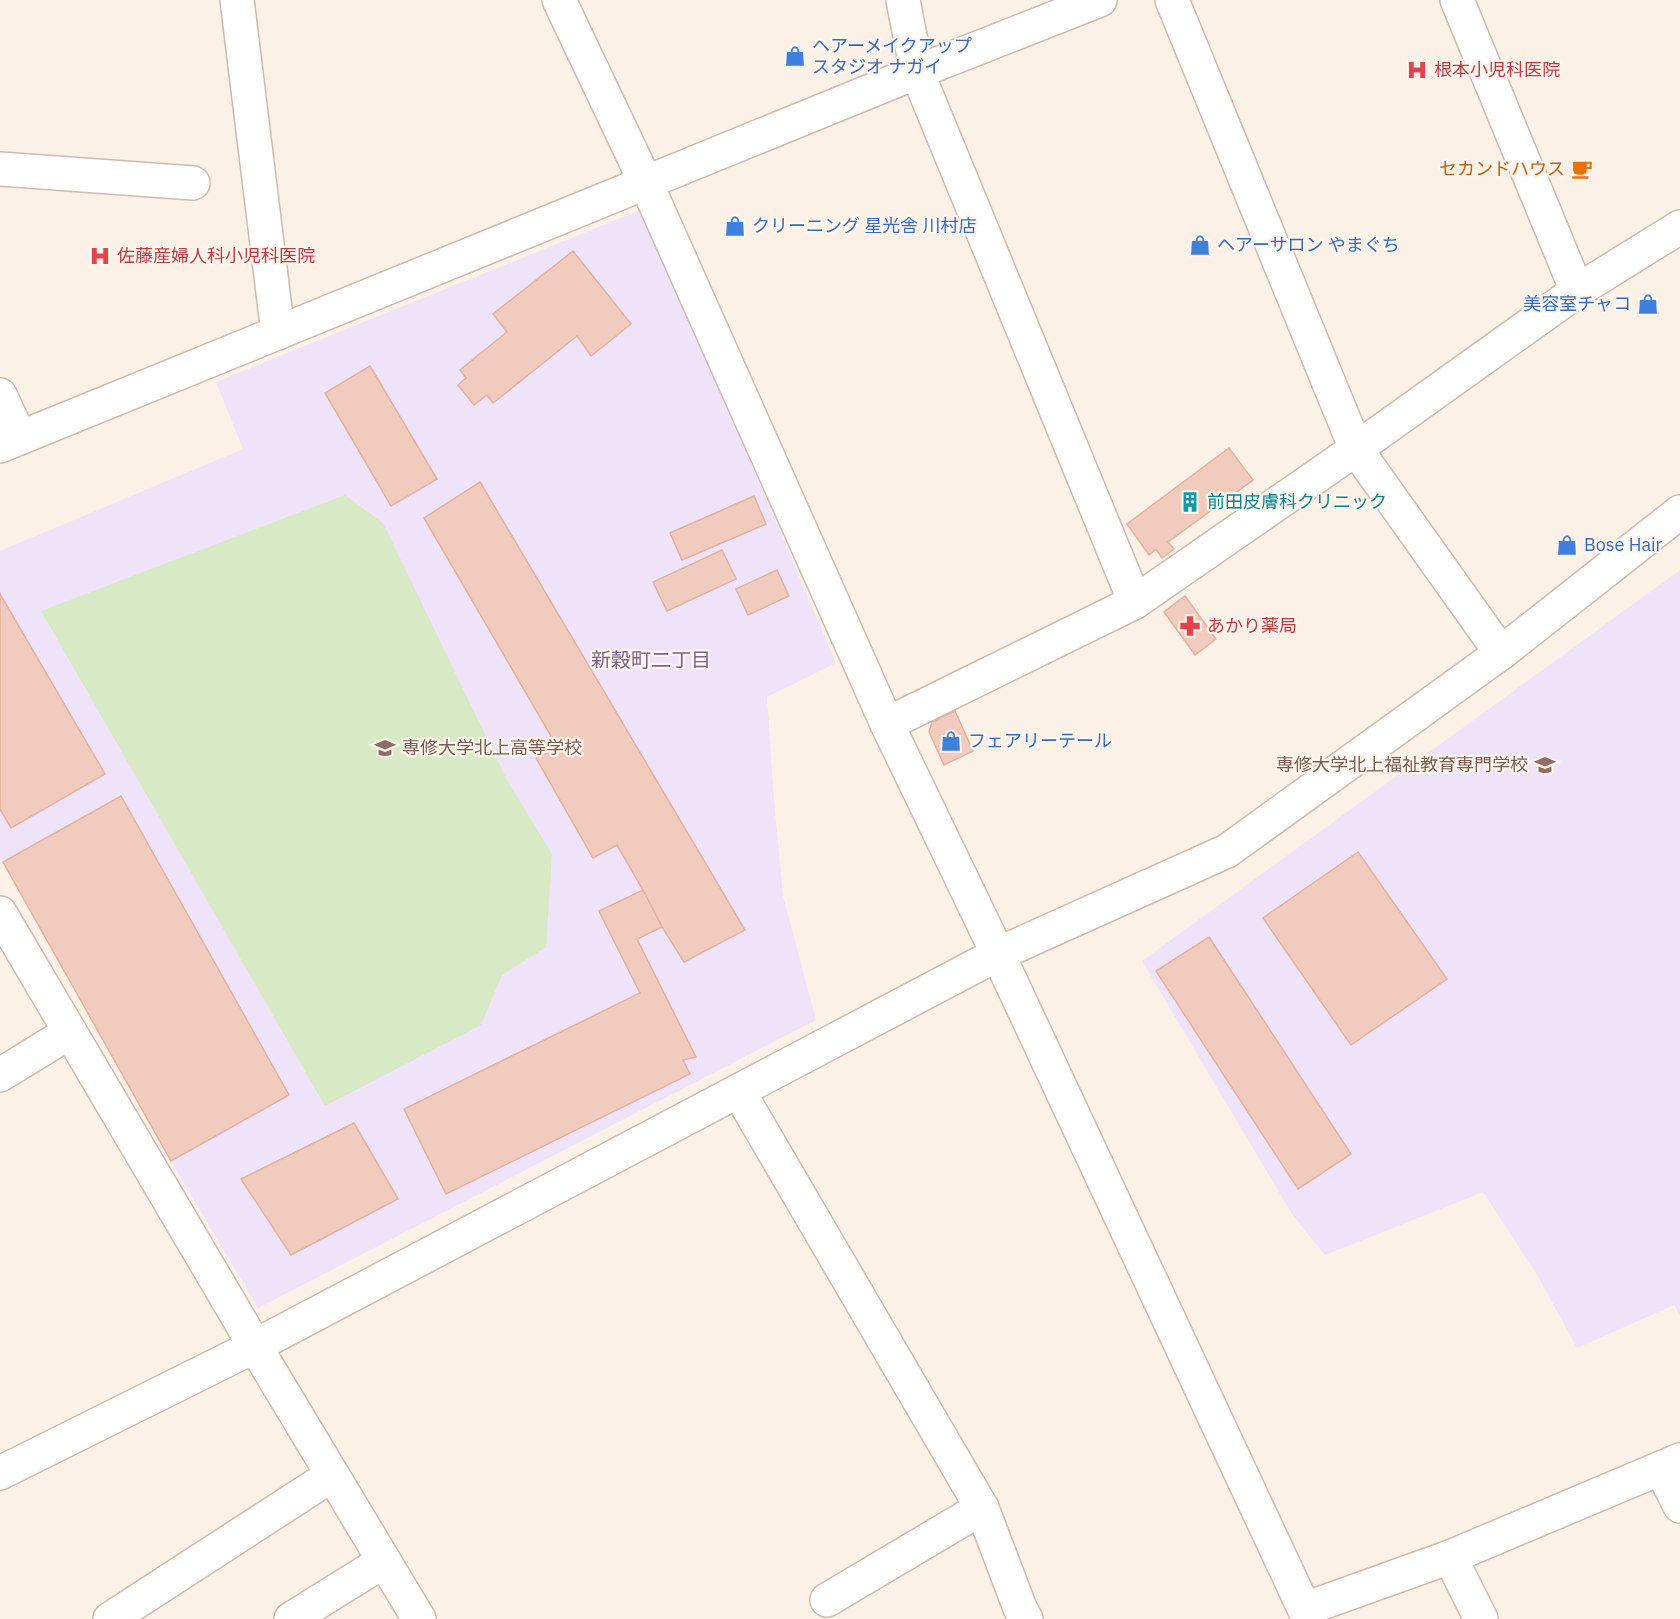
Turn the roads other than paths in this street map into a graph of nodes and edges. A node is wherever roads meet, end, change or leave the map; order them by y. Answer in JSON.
{"nodes":[{"id":1,"x":237,"y":0,"type":"edge"},
{"id":2,"x":559,"y":0,"type":"edge"},
{"id":3,"x":903,"y":0,"type":"edge"},
{"id":4,"x":1100,"y":0,"type":"edge"},
{"id":5,"x":1172,"y":0,"type":"edge"},
{"id":6,"x":1457,"y":0,"type":"edge"},
{"id":7,"x":917,"y":72,"type":"junction"},
{"id":8,"x":0,"y":173,"type":"edge"},
{"id":9,"x":193,"y":183,"type":"dead end"},
{"id":10,"x":646,"y":183,"type":"junction"},
{"id":11,"x":1680,"y":226,"type":"edge"},
{"id":12,"x":1578,"y":291,"type":"junction"},
{"id":13,"x":278,"y":333,"type":"junction"},
{"id":14,"x":0,"y":395,"type":"edge"},
{"id":15,"x":10,"y":442,"type":"edge"},
{"id":16,"x":1356,"y":449,"type":"junction"},
{"id":17,"x":1680,"y":512,"type":"edge"},
{"id":18,"x":1135,"y":602,"type":"junction"},
{"id":19,"x":1501,"y":653,"type":"junction"},
{"id":20,"x":887,"y":724,"type":"junction"},
{"id":21,"x":0,"y":913,"type":"edge"},
{"id":22,"x":998,"y":954,"type":"junction"},
{"id":23,"x":70,"y":1032,"type":"junction"},
{"id":24,"x":0,"y":1076,"type":"edge"},
{"id":25,"x":739,"y":1092,"type":"junction"},
{"id":26,"x":255,"y":1346,"type":"junction"},
{"id":27,"x":1670,"y":1464,"type":"edge"},
{"id":28,"x":0,"y":1473,"type":"edge"},
{"id":29,"x":332,"y":1475,"type":"junction"},
{"id":30,"x":1680,"y":1506,"type":"edge"},
{"id":31,"x":982,"y":1508,"type":"junction"},
{"id":32,"x":1450,"y":1557,"type":"junction"},
{"id":33,"x":384,"y":1561,"type":"junction"},
{"id":34,"x":827,"y":1600,"type":"dead end"},
{"id":35,"x":1307,"y":1614,"type":"edge"},
{"id":36,"x":110,"y":1619,"type":"edge"},
{"id":37,"x":291,"y":1619,"type":"edge"},
{"id":38,"x":419,"y":1619,"type":"edge"},
{"id":39,"x":1026,"y":1619,"type":"edge"},
{"id":40,"x":1481,"y":1619,"type":"edge"}],
"edges":[{"from":1,"to":13,"type":"street"},
{"from":2,"to":10,"type":"street"},
{"from":3,"to":7,"type":"street"},
{"from":4,"to":7,"type":"street"},
{"from":5,"to":16,"type":"street"},
{"from":6,"to":12,"type":"street"},
{"from":7,"to":10,"type":"street"},
{"from":7,"to":18,"type":"street"},
{"from":8,"to":9,"type":"street"},
{"from":10,"to":13,"type":"street"},
{"from":10,"to":20,"type":"street"},
{"from":11,"to":12,"type":"street"},
{"from":12,"to":16,"type":"street"},
{"from":13,"to":15,"type":"street"},
{"from":14,"to":15,"type":"street"},
{"from":16,"to":18,"type":"street"},
{"from":16,"to":19,"type":"street"},
{"from":17,"to":19,"type":"street"},
{"from":18,"to":20,"type":"street"},
{"from":19,"to":22,"type":"street"},
{"from":20,"to":22,"type":"street"},
{"from":21,"to":23,"type":"street"},
{"from":22,"to":25,"type":"street"},
{"from":22,"to":35,"type":"street"},
{"from":23,"to":24,"type":"street"},
{"from":23,"to":26,"type":"street"},
{"from":25,"to":26,"type":"street"},
{"from":25,"to":31,"type":"street"},
{"from":26,"to":28,"type":"street"},
{"from":26,"to":29,"type":"street"},
{"from":27,"to":30,"type":"street"},
{"from":27,"to":32,"type":"street"},
{"from":29,"to":33,"type":"street"},
{"from":29,"to":36,"type":"street"},
{"from":31,"to":34,"type":"street"},
{"from":31,"to":39,"type":"street"},
{"from":32,"to":35,"type":"street"},
{"from":32,"to":40,"type":"street"},
{"from":33,"to":37,"type":"street"},
{"from":33,"to":38,"type":"street"}]}
